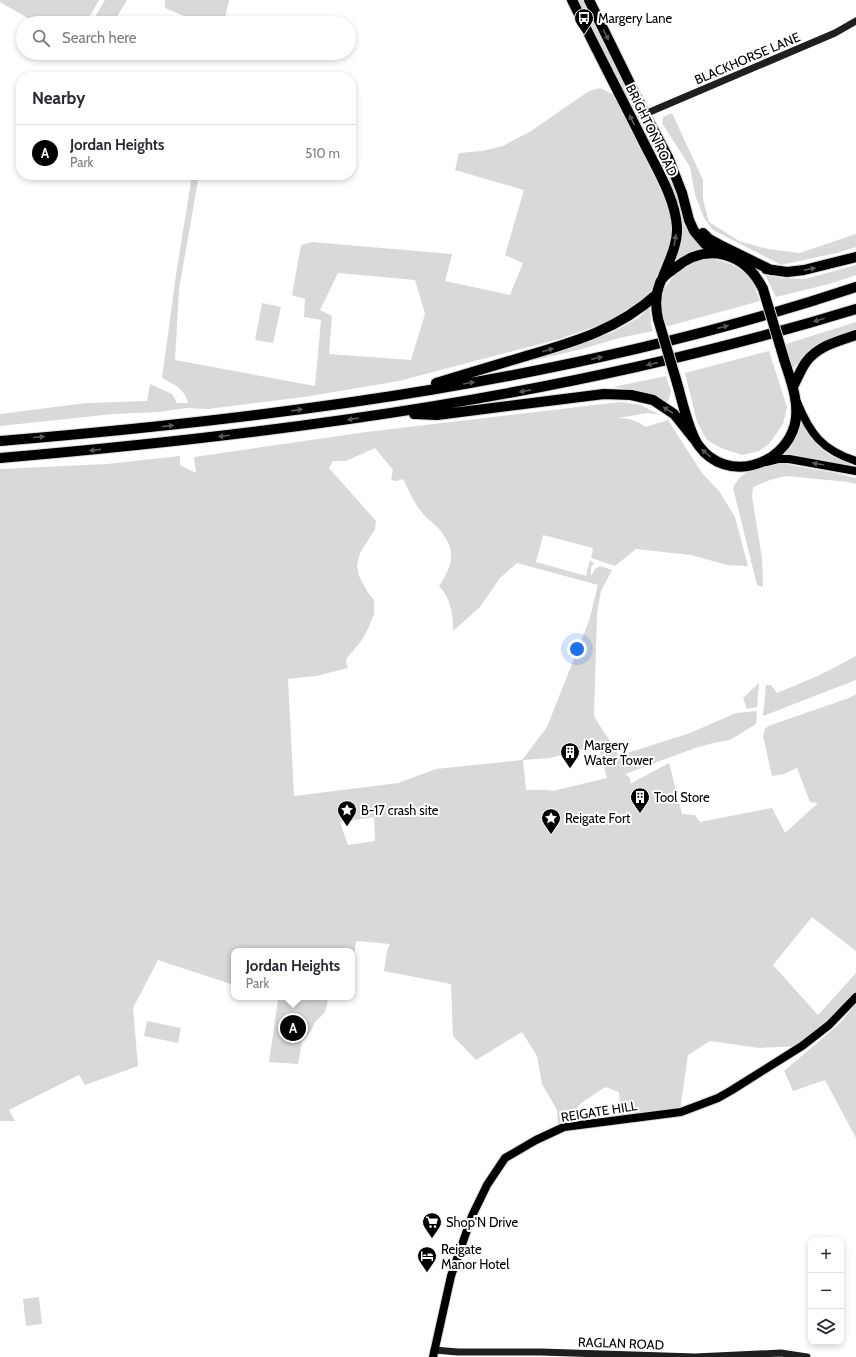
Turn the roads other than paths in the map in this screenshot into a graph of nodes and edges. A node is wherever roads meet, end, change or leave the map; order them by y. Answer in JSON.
{"nodes":[{"id":1,"x":572,"y":0,"type":"edge"},
{"id":2,"x":589,"y":0,"type":"edge"},
{"id":3,"x":856,"y":21,"type":"edge"},
{"id":4,"x":645,"y":114,"type":"junction"},
{"id":5,"x":682,"y":193,"type":"junction"},
{"id":6,"x":718,"y":253,"type":"junction"},
{"id":7,"x":856,"y":257,"type":"edge"},
{"id":8,"x":742,"y":262,"type":"junction"},
{"id":9,"x":771,"y":270,"type":"junction"},
{"id":10,"x":664,"y":277,"type":"junction"},
{"id":11,"x":856,"y":287,"type":"edge"},
{"id":12,"x":657,"y":294,"type":"junction"},
{"id":13,"x":856,"y":309,"type":"edge"},
{"id":14,"x":856,"y":335,"type":"edge"},
{"id":15,"x":793,"y":387,"type":"junction"},
{"id":16,"x":390,"y":397,"type":"junction"},
{"id":17,"x":795,"y":397,"type":"junction"},
{"id":18,"x":392,"y":414,"type":"junction"},
{"id":19,"x":694,"y":439,"type":"junction"},
{"id":20,"x":0,"y":441,"type":"edge"},
{"id":21,"x":0,"y":458,"type":"edge"},
{"id":22,"x":856,"y":461,"type":"edge"},
{"id":23,"x":763,"y":463,"type":"junction"},
{"id":24,"x":856,"y":471,"type":"edge"},
{"id":25,"x":856,"y":996,"type":"edge"},
{"id":26,"x":434,"y":1353,"type":"edge"},
{"id":27,"x":807,"y":1357,"type":"edge"}],
"edges":[{"from":10,"to":1,"type":"highway","name":"BRIGHTON ROAD","one_way":true},
{"from":2,"to":4,"type":"highway","name":"BRIGHTON ROAD","one_way":true},
{"from":3,"to":4,"type":"street","name":"BLACKHORSE LANE"},
{"from":4,"to":5,"type":"highway","name":"BRIGHTON ROAD"},
{"from":5,"to":6,"type":"highway","name":"BRIGHTON ROAD"},
{"from":5,"to":9,"type":"highway"},
{"from":6,"to":8,"type":"highway"},
{"from":6,"to":10,"type":"highway"},
{"from":9,"to":7,"type":"highway","one_way":true},
{"from":8,"to":9,"type":"highway"},
{"from":8,"to":15,"type":"highway","bridge":true},
{"from":10,"to":12,"type":"highway","name":"BRIGHTON ROAD"},
{"from":16,"to":11,"type":"highway","one_way":true},
{"from":16,"to":12,"type":"highway","one_way":true},
{"from":12,"to":19,"type":"highway","bridge":true},
{"from":13,"to":18,"type":"highway","one_way":true},
{"from":14,"to":15,"type":"highway"},
{"from":15,"to":17,"type":"highway"},
{"from":20,"to":16,"type":"highway","one_way":true},
{"from":17,"to":22,"type":"main road"},
{"from":17,"to":23,"type":"highway"},
{"from":19,"to":18,"type":"highway","one_way":true},
{"from":18,"to":21,"type":"highway","one_way":true},
{"from":23,"to":19,"type":"highway","one_way":true},
{"from":24,"to":23,"type":"main road","one_way":true},
{"from":25,"to":26,"type":"main road","name":"REIGATE HILL"},
{"from":26,"to":27,"type":"street","name":"RAGLAN ROAD"}]}
